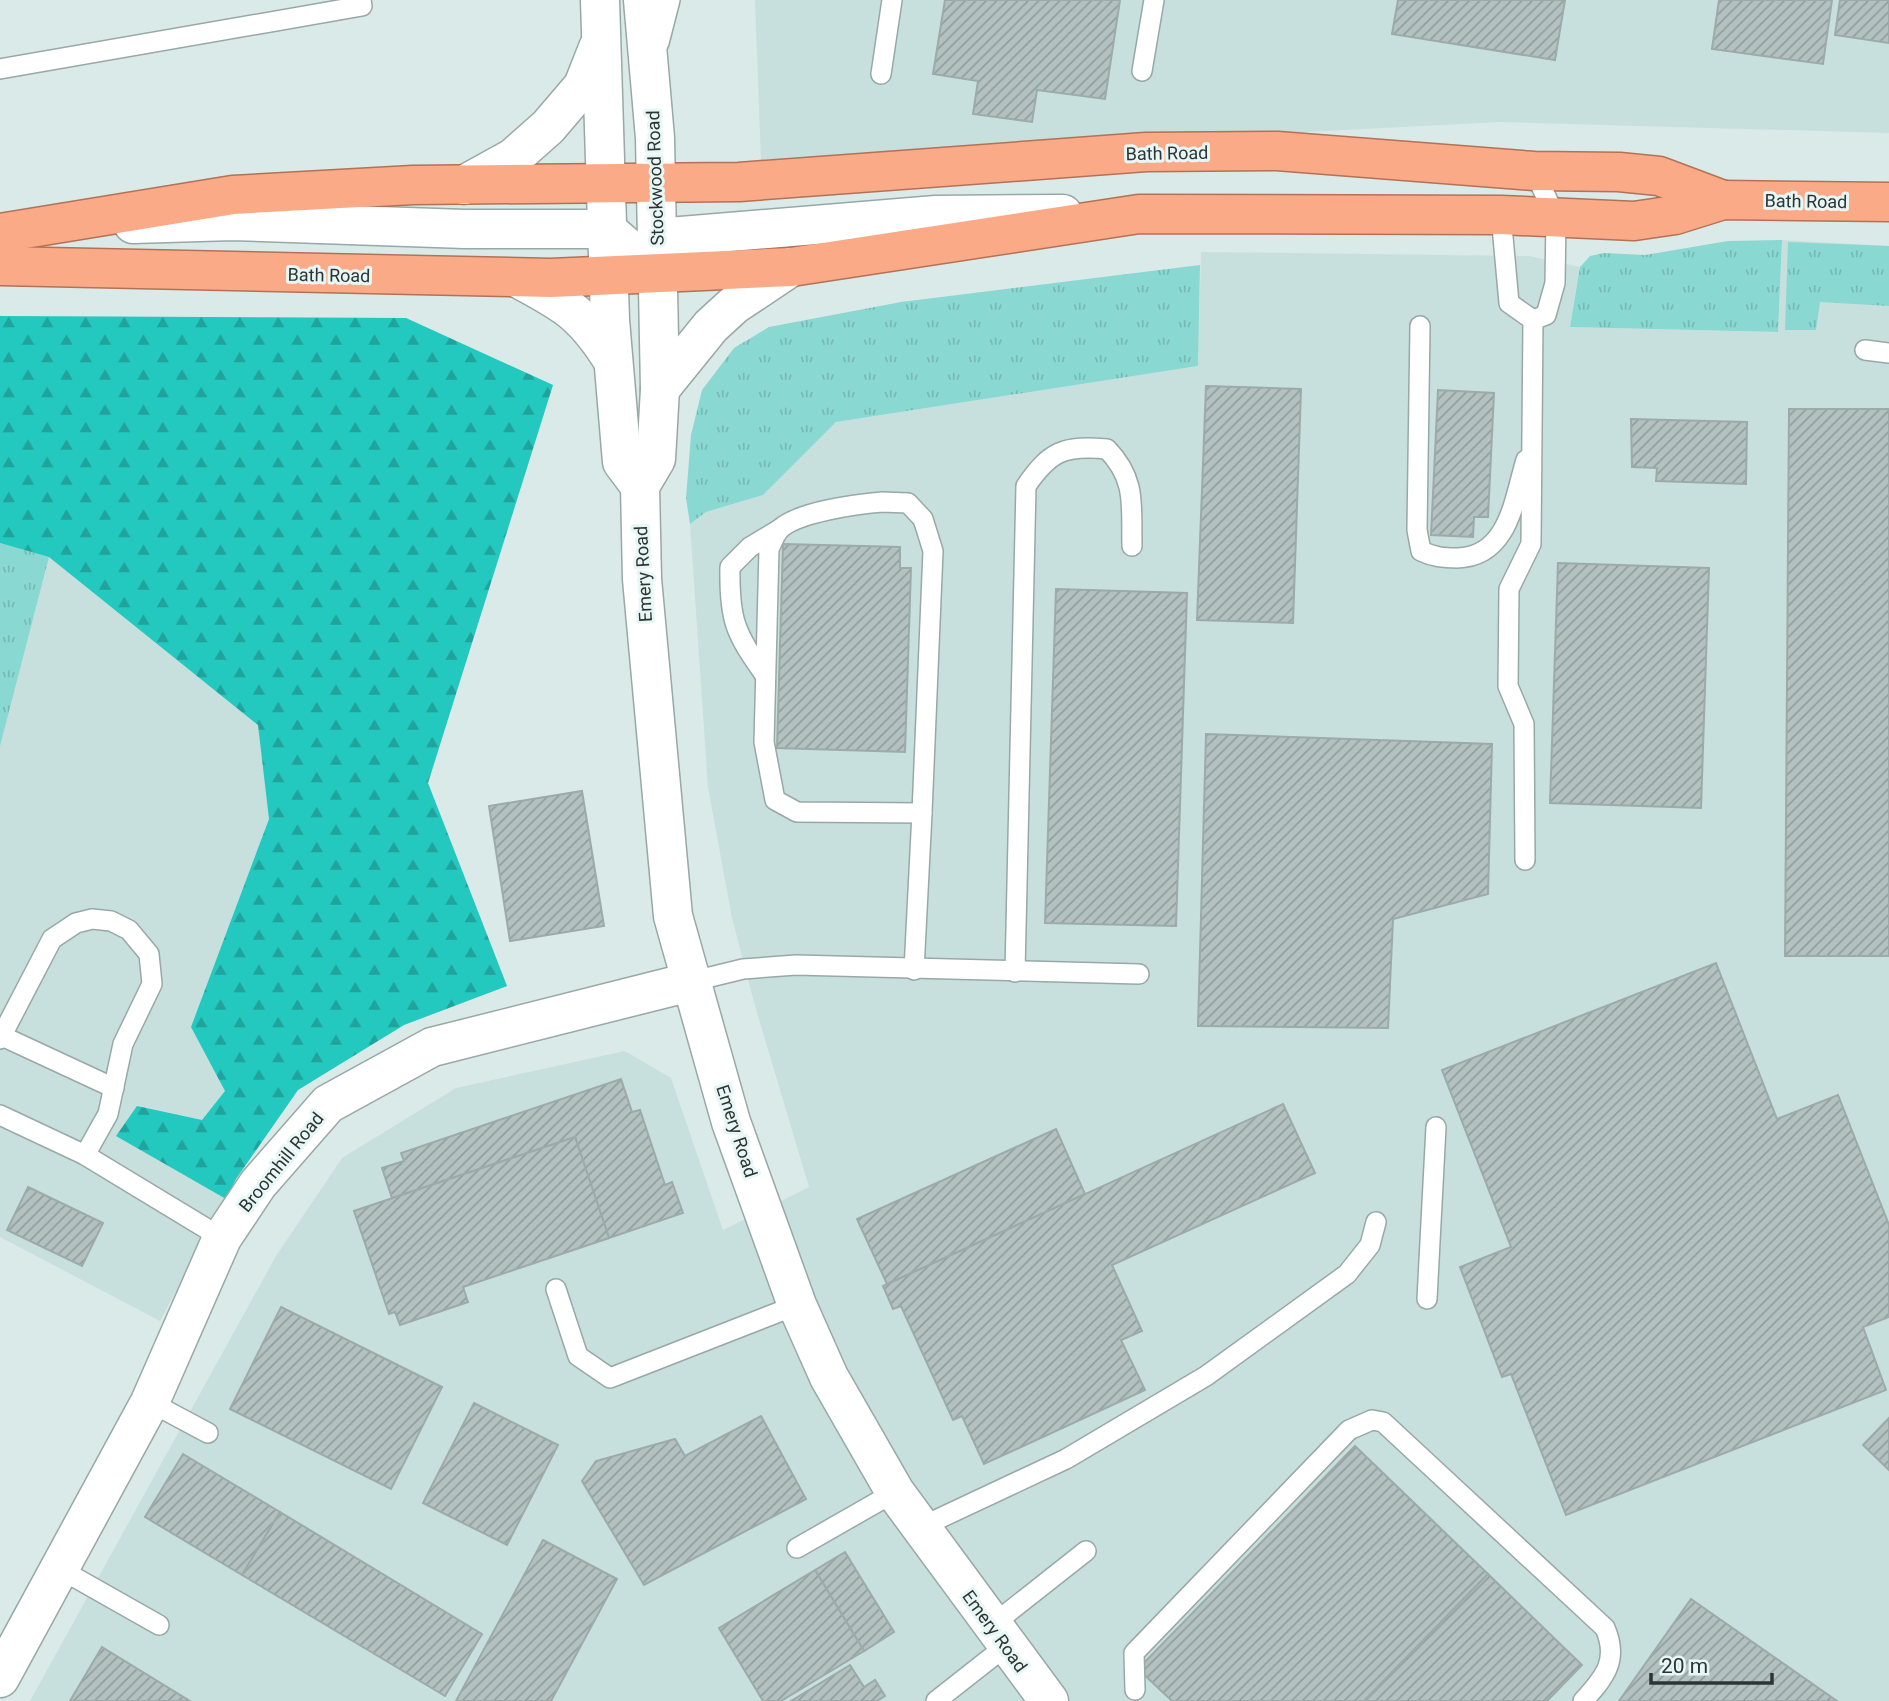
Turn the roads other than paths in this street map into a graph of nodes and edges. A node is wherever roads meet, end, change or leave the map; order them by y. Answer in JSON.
{"nodes":[{"id":1,"x":361,"y":0,"type":"edge"},
{"id":2,"x":600,"y":0,"type":"edge"},
{"id":3,"x":643,"y":0,"type":"edge"},
{"id":4,"x":670,"y":0,"type":"edge"},
{"id":5,"x":892,"y":0,"type":"edge"},
{"id":6,"x":1154,"y":0,"type":"edge"},
{"id":7,"x":601,"y":38,"type":"junction"},
{"id":8,"x":0,"y":69,"type":"edge"},
{"id":9,"x":1142,"y":71,"type":"dead end"},
{"id":10,"x":881,"y":74,"type":"dead end"},
{"id":11,"x":650,"y":82,"type":"junction"},
{"id":12,"x":1534,"y":171,"type":"junction"},
{"id":13,"x":606,"y":184,"type":"junction"},
{"id":14,"x":655,"y":184,"type":"junction"},
{"id":15,"x":464,"y":186,"type":"junction"},
{"id":16,"x":1723,"y":200,"type":"junction"},
{"id":17,"x":1889,"y":202,"type":"edge"},
{"id":18,"x":1139,"y":214,"type":"junction"},
{"id":19,"x":1501,"y":215,"type":"junction"},
{"id":20,"x":1556,"y":218,"type":"junction"},
{"id":21,"x":44,"y":226,"type":"junction"},
{"id":22,"x":606,"y":229,"type":"junction"},
{"id":23,"x":0,"y":233,"type":"edge"},
{"id":24,"x":658,"y":256,"type":"junction"},
{"id":25,"x":0,"y":266,"type":"edge"},
{"id":26,"x":791,"y":267,"type":"junction"},
{"id":27,"x":607,"y":276,"type":"junction"},
{"id":28,"x":519,"y":279,"type":"junction"},
{"id":29,"x":1533,"y":320,"type":"junction"},
{"id":30,"x":1420,"y":326,"type":"dead end"},
{"id":31,"x":1865,"y":350,"type":"dead end"},
{"id":32,"x":1889,"y":353,"type":"edge"},
{"id":33,"x":614,"y":363,"type":"junction"},
{"id":34,"x":660,"y":389,"type":"junction"},
{"id":35,"x":1532,"y":439,"type":"junction"},
{"id":36,"x":640,"y":486,"type":"junction"},
{"id":37,"x":780,"y":528,"type":"junction"},
{"id":38,"x":1132,"y":546,"type":"dead end"},
{"id":39,"x":765,"y":675,"type":"junction"},
{"id":40,"x":922,"y":813,"type":"junction"},
{"id":41,"x":1525,"y":860,"type":"dead end"},
{"id":42,"x":914,"y":970,"type":"junction"},
{"id":43,"x":1015,"y":972,"type":"junction"},
{"id":44,"x":1139,"y":974,"type":"dead end"},
{"id":45,"x":694,"y":981,"type":"junction"},
{"id":46,"x":1,"y":1037,"type":"edge"},
{"id":47,"x":114,"y":1088,"type":"junction"},
{"id":48,"x":0,"y":1115,"type":"edge"},
{"id":49,"x":1436,"y":1127,"type":"dead end"},
{"id":50,"x":85,"y":1155,"type":"junction"},
{"id":51,"x":1376,"y":1222,"type":"dead end"},
{"id":52,"x":222,"y":1238,"type":"junction"},
{"id":53,"x":556,"y":1289,"type":"dead end"},
{"id":54,"x":1427,"y":1300,"type":"dead end"},
{"id":55,"x":797,"y":1305,"type":"junction"},
{"id":56,"x":150,"y":1402,"type":"junction"},
{"id":57,"x":208,"y":1433,"type":"dead end"},
{"id":58,"x":895,"y":1492,"type":"junction"},
{"id":59,"x":921,"y":1527,"type":"junction"},
{"id":60,"x":797,"y":1548,"type":"dead end"},
{"id":61,"x":1086,"y":1551,"type":"dead end"},
{"id":62,"x":60,"y":1569,"type":"junction"},
{"id":63,"x":159,"y":1625,"type":"dead end"},
{"id":64,"x":999,"y":1636,"type":"junction"},
{"id":65,"x":0,"y":1678,"type":"edge"},
{"id":66,"x":1135,"y":1697,"type":"edge"},
{"id":67,"x":936,"y":1701,"type":"edge"},
{"id":68,"x":1049,"y":1701,"type":"edge"},
{"id":69,"x":1583,"y":1701,"type":"edge"}],
"edges":[{"from":1,"to":8,"type":"lane"},
{"from":2,"to":7,"type":"street"},
{"from":3,"to":11,"type":"street","name":"Stockwood Road"},
{"from":4,"to":11,"type":"lane","name":"Stockwood Road"},
{"from":5,"to":10,"type":"lane"},
{"from":6,"to":9,"type":"lane"},
{"from":7,"to":13,"type":"street"},
{"from":7,"to":15,"type":"street"},
{"from":11,"to":14,"type":"street","name":"Stockwood Road"},
{"from":12,"to":14,"type":"highway","name":"Bath Road"},
{"from":12,"to":16,"type":"highway","name":"Bath Road"},
{"from":12,"to":20,"type":"lane"},
{"from":13,"to":14,"type":"highway","name":"Bath Road"},
{"from":13,"to":15,"type":"highway","name":"Bath Road"},
{"from":13,"to":22,"type":"street"},
{"from":13,"to":24,"type":"street"},
{"from":14,"to":24,"type":"street","name":"Stockwood Road"},
{"from":15,"to":21,"type":"highway","name":"Bath Road"},
{"from":16,"to":17,"type":"highway","name":"Bath Road"},
{"from":16,"to":20,"type":"highway","name":"Bath Road"},
{"from":18,"to":19,"type":"highway","name":"Bath Road"},
{"from":18,"to":24,"type":"street","name":"Bath Road"},
{"from":18,"to":26,"type":"highway","name":"Bath Road"},
{"from":19,"to":20,"type":"highway","name":"Bath Road"},
{"from":19,"to":29,"type":"lane"},
{"from":20,"to":29,"type":"lane"},
{"from":21,"to":22,"type":"street","name":"Bath Road"},
{"from":21,"to":23,"type":"highway","name":"Bath Road"},
{"from":22,"to":24,"type":"street"},
{"from":22,"to":27,"type":"street"},
{"from":24,"to":26,"type":"highway","name":"Bath Road"},
{"from":24,"to":27,"type":"highway","name":"Bath Road"},
{"from":24,"to":34,"type":"street","name":"Emery Road"},
{"from":25,"to":28,"type":"highway","name":"Bath Road"},
{"from":26,"to":34,"type":"street"},
{"from":27,"to":28,"type":"highway","name":"Bath Road"},
{"from":27,"to":33,"type":"street"},
{"from":28,"to":33,"type":"street"},
{"from":29,"to":35,"type":"lane"},
{"from":30,"to":35,"type":"lane"},
{"from":31,"to":32,"type":"lane"},
{"from":33,"to":36,"type":"street"},
{"from":34,"to":36,"type":"street","name":"Emery Road"},
{"from":35,"to":41,"type":"lane"},
{"from":36,"to":45,"type":"street","name":"Emery Road"},
{"from":37,"to":39,"type":"lane"},
{"from":37,"to":39,"type":"lane"},
{"from":37,"to":40,"type":"lane"},
{"from":38,"to":43,"type":"lane"},
{"from":39,"to":40,"type":"lane"},
{"from":40,"to":42,"type":"lane"},
{"from":42,"to":43,"type":"lane"},
{"from":42,"to":45,"type":"lane"},
{"from":43,"to":44,"type":"lane"},
{"from":45,"to":52,"type":"street","name":"Broomhill Road"},
{"from":45,"to":55,"type":"street","name":"Emery Road"},
{"from":46,"to":47,"type":"lane"},
{"from":46,"to":47,"type":"lane"},
{"from":47,"to":50,"type":"lane"},
{"from":48,"to":50,"type":"lane"},
{"from":49,"to":54,"type":"lane"},
{"from":50,"to":52,"type":"lane"},
{"from":51,"to":59,"type":"lane"},
{"from":52,"to":56,"type":"street","name":"Broomhill Road"},
{"from":53,"to":55,"type":"lane"},
{"from":55,"to":58,"type":"street","name":"Emery Road"},
{"from":56,"to":57,"type":"lane"},
{"from":56,"to":62,"type":"street","name":"Broomhill Road"},
{"from":58,"to":59,"type":"street","name":"Emery Road"},
{"from":58,"to":60,"type":"lane"},
{"from":59,"to":64,"type":"street","name":"Emery Road"},
{"from":61,"to":64,"type":"lane"},
{"from":62,"to":63,"type":"lane"},
{"from":62,"to":65,"type":"street","name":"Broomhill Road"},
{"from":64,"to":67,"type":"lane"},
{"from":64,"to":68,"type":"street","name":"Emery Road"},
{"from":66,"to":69,"type":"lane"}]}
